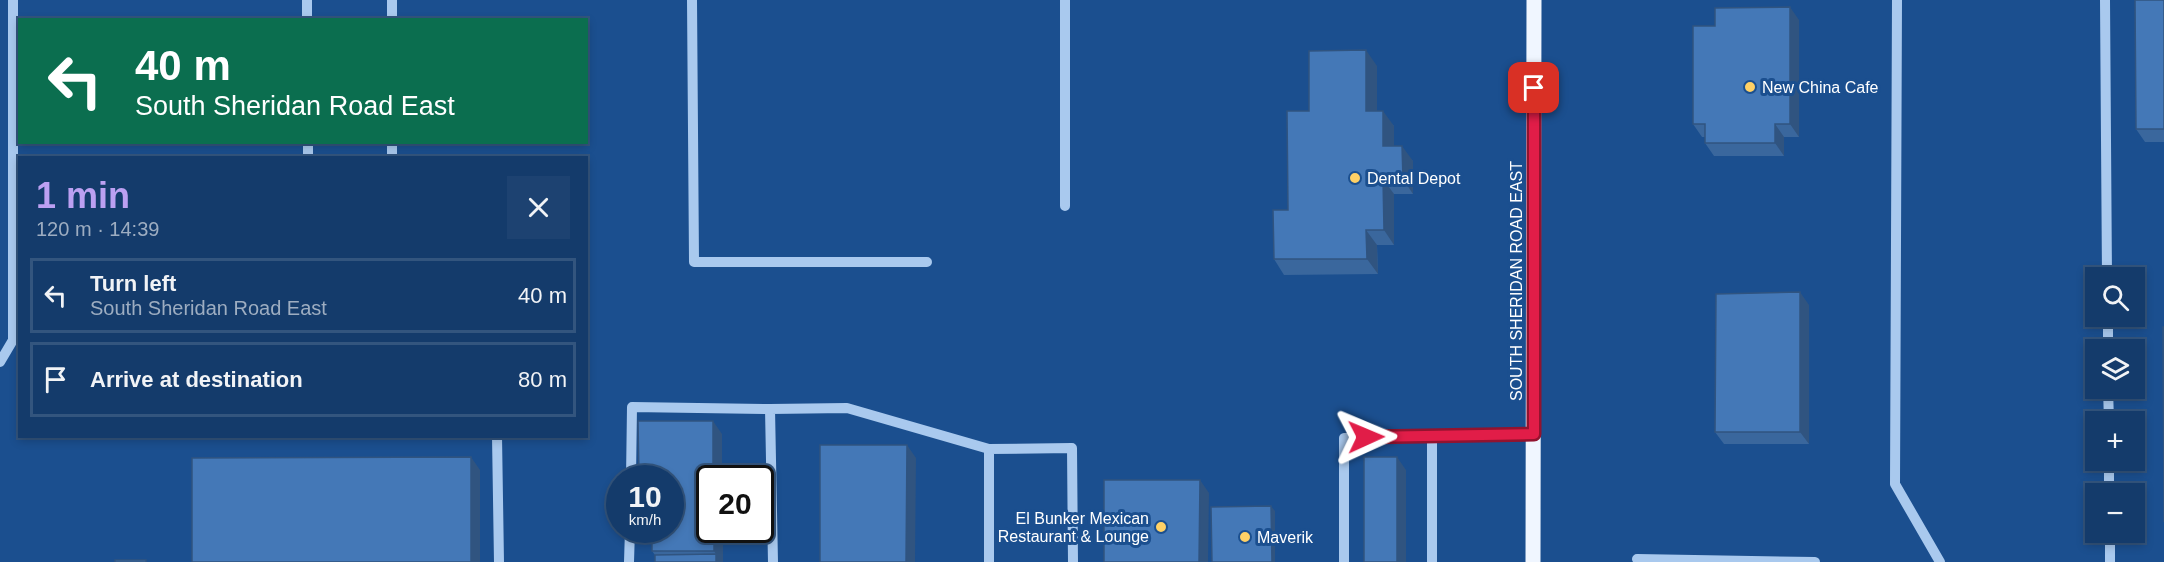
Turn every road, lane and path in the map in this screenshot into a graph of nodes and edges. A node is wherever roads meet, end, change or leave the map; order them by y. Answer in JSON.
{"nodes":[{"id":1,"x":13,"y":0,"type":"edge"},
{"id":2,"x":307,"y":0,"type":"edge"},
{"id":3,"x":392,"y":0,"type":"edge"},
{"id":4,"x":692,"y":0,"type":"edge"},
{"id":5,"x":1065,"y":0,"type":"edge"},
{"id":6,"x":1534,"y":0,"type":"edge"},
{"id":7,"x":1897,"y":0,"type":"edge"},
{"id":8,"x":2105,"y":0,"type":"edge"},
{"id":9,"x":307,"y":18,"type":"edge"},
{"id":10,"x":392,"y":18,"type":"edge"},
{"id":11,"x":1065,"y":206,"type":"dead end"},
{"id":12,"x":927,"y":262,"type":"dead end"},
{"id":13,"x":2108,"y":267,"type":"edge"},
{"id":14,"x":0,"y":362,"type":"edge"},
{"id":15,"x":770,"y":409,"type":"junction"},
{"id":16,"x":1534,"y":434,"type":"junction"},
{"id":17,"x":1432,"y":436,"type":"junction"},
{"id":18,"x":497,"y":438,"type":"edge"},
{"id":19,"x":989,"y":450,"type":"junction"},
{"id":20,"x":631,"y":465,"type":"edge"},
{"id":21,"x":630,"y":543,"type":"edge"},
{"id":22,"x":2110,"y":543,"type":"edge"},
{"id":23,"x":1637,"y":559,"type":"dead end"},
{"id":24,"x":499,"y":562,"type":"edge"},
{"id":25,"x":629,"y":562,"type":"edge"},
{"id":26,"x":773,"y":562,"type":"edge"},
{"id":27,"x":989,"y":562,"type":"edge"},
{"id":28,"x":1073,"y":562,"type":"edge"},
{"id":29,"x":1344,"y":562,"type":"edge"},
{"id":30,"x":1432,"y":562,"type":"edge"},
{"id":31,"x":1533,"y":562,"type":"edge"},
{"id":32,"x":1815,"y":562,"type":"edge"},
{"id":33,"x":1940,"y":562,"type":"edge"},
{"id":34,"x":2110,"y":562,"type":"edge"}],
"edges":[{"from":1,"to":14,"type":"lane"},
{"from":2,"to":9,"type":"lane"},
{"from":3,"to":10,"type":"lane"},
{"from":4,"to":12,"type":"lane"},
{"from":5,"to":11,"type":"lane"},
{"from":6,"to":16,"type":"main road","name":"SOUTH SHERIDAN ROAD EAST"},
{"from":7,"to":33,"type":"lane"},
{"from":8,"to":13,"type":"lane"},
{"from":15,"to":19,"type":"lane"},
{"from":15,"to":20,"type":"lane"},
{"from":15,"to":26,"type":"lane"},
{"from":16,"to":17,"type":"lane"},
{"from":16,"to":31,"type":"main road","name":"SOUTH SHERIDAN ROAD EAST"},
{"from":17,"to":29,"type":"lane"},
{"from":17,"to":30,"type":"lane"},
{"from":18,"to":24,"type":"lane"},
{"from":19,"to":27,"type":"lane"},
{"from":19,"to":28,"type":"lane"},
{"from":21,"to":25,"type":"lane"},
{"from":22,"to":34,"type":"lane"},
{"from":23,"to":32,"type":"lane"}]}
